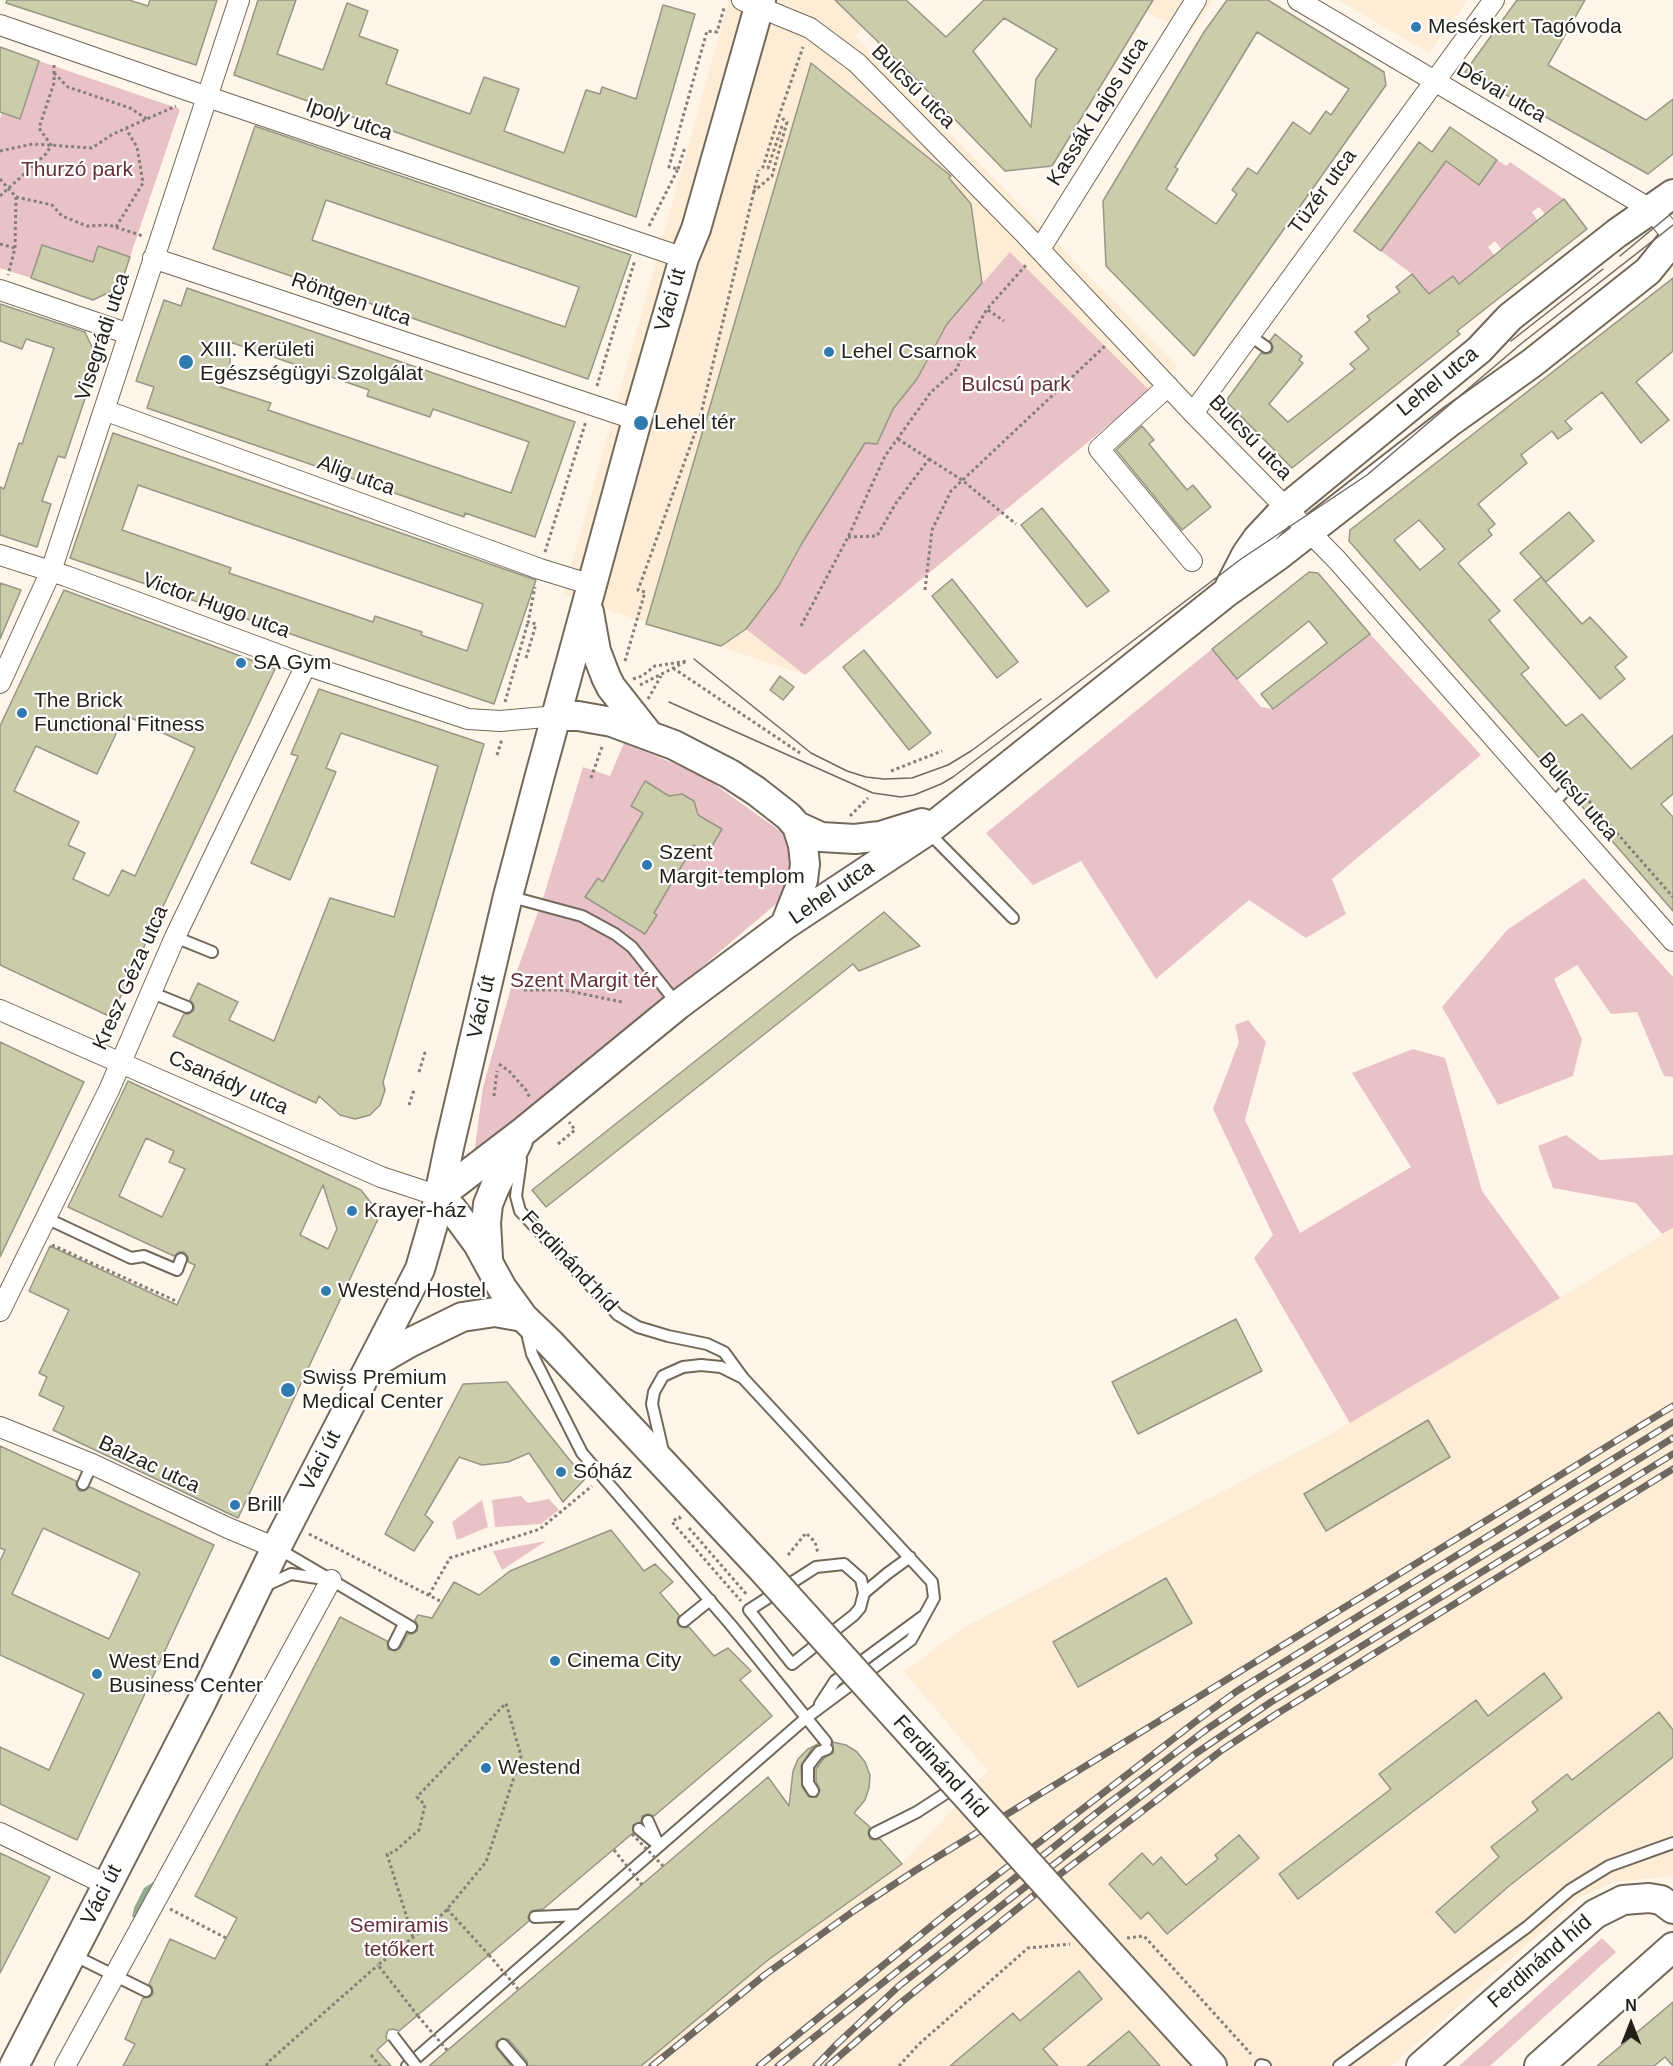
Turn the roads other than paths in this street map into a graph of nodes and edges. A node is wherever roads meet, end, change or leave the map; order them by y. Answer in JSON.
{"nodes":[{"id":1,"x":238,"y":0,"type":"edge"},
{"id":2,"x":1196,"y":0,"type":"edge"},
{"id":3,"x":1298,"y":0,"type":"edge"},
{"id":4,"x":1494,"y":0,"type":"edge"},
{"id":5,"x":753,"y":2,"type":"edge"},
{"id":6,"x":0,"y":24,"type":"edge"},
{"id":7,"x":1433,"y":81,"type":"junction"},
{"id":8,"x":207,"y":97,"type":"junction"},
{"id":9,"x":1663,"y":202,"type":"edge"},
{"id":10,"x":1673,"y":238,"type":"edge"},
{"id":11,"x":1040,"y":249,"type":"junction"},
{"id":12,"x":156,"y":250,"type":"junction"},
{"id":13,"x":684,"y":258,"type":"junction"},
{"id":14,"x":2,"y":291,"type":"edge"},
{"id":15,"x":129,"y":334,"type":"junction"},
{"id":16,"x":1249,"y":335,"type":"junction"},
{"id":17,"x":1266,"y":347,"type":"dead end"},
{"id":18,"x":1168,"y":386,"type":"junction"},
{"id":19,"x":104,"y":411,"type":"junction"},
{"id":20,"x":1193,"y":413,"type":"junction"},
{"id":21,"x":637,"y":420,"type":"junction"},
{"id":22,"x":1285,"y":509,"type":"junction"},
{"id":23,"x":1308,"y":533,"type":"junction"},
{"id":24,"x":0,"y":555,"type":"edge"},
{"id":25,"x":1192,"y":561,"type":"dead end"},
{"id":26,"x":51,"y":571,"type":"junction"},
{"id":27,"x":1227,"y":592,"type":"junction"},
{"id":28,"x":590,"y":594,"type":"junction"},
{"id":29,"x":306,"y":665,"type":"junction"},
{"id":30,"x":0,"y":683,"type":"edge"},
{"id":31,"x":557,"y":716,"type":"junction"},
{"id":32,"x":648,"y":734,"type":"junction"},
{"id":33,"x":1569,"y":785,"type":"road end"},
{"id":34,"x":1551,"y":804,"type":"junction"},
{"id":35,"x":957,"y":808,"type":"junction"},
{"id":36,"x":797,"y":826,"type":"junction"},
{"id":37,"x":927,"y":831,"type":"junction"},
{"id":38,"x":508,"y":896,"type":"junction"},
{"id":39,"x":1013,"y":918,"type":"dead end"},
{"id":40,"x":785,"y":925,"type":"junction"},
{"id":41,"x":175,"y":938,"type":"junction"},
{"id":42,"x":1673,"y":941,"type":"edge"},
{"id":43,"x":212,"y":952,"type":"dead end"},
{"id":44,"x":150,"y":992,"type":"junction"},
{"id":45,"x":678,"y":1005,"type":"junction"},
{"id":46,"x":187,"y":1007,"type":"dead end"},
{"id":47,"x":0,"y":1010,"type":"edge"},
{"id":48,"x":121,"y":1062,"type":"junction"},
{"id":49,"x":532,"y":1124,"type":"junction"},
{"id":50,"x":439,"y":1196,"type":"junction"},
{"id":51,"x":46,"y":1218,"type":"junction"},
{"id":52,"x":154,"y":1248,"type":"dead end"},
{"id":53,"x":150,"y":1258,"type":"junction"},
{"id":54,"x":181,"y":1259,"type":"dead end"},
{"id":55,"x":489,"y":1262,"type":"junction"},
{"id":56,"x":0,"y":1311,"type":"edge"},
{"id":57,"x":523,"y":1317,"type":"junction"},
{"id":58,"x":370,"y":1365,"type":"junction"},
{"id":59,"x":743,"y":1378,"type":"junction"},
{"id":60,"x":0,"y":1427,"type":"edge"},
{"id":61,"x":92,"y":1464,"type":"junction"},
{"id":62,"x":667,"y":1469,"type":"junction"},
{"id":63,"x":83,"y":1484,"type":"dead end"},
{"id":64,"x":282,"y":1536,"type":"junction"},
{"id":65,"x":910,"y":1557,"type":"junction"},
{"id":66,"x":888,"y":1573,"type":"junction"},
{"id":67,"x":861,"y":1579,"type":"junction"},
{"id":68,"x":331,"y":1580,"type":"junction"},
{"id":69,"x":255,"y":1591,"type":"junction"},
{"id":70,"x":864,"y":1593,"type":"junction"},
{"id":71,"x":710,"y":1600,"type":"junction"},
{"id":72,"x":684,"y":1622,"type":"dead end"},
{"id":73,"x":393,"y":1644,"type":"dead end"},
{"id":74,"x":806,"y":1718,"type":"junction"},
{"id":75,"x":957,"y":1786,"type":"junction"},
{"id":76,"x":813,"y":1791,"type":"dead end"},
{"id":77,"x":648,"y":1821,"type":"dead end"},
{"id":78,"x":636,"y":1831,"type":"road end"},
{"id":79,"x":0,"y":1833,"type":"edge"},
{"id":80,"x":875,"y":1833,"type":"dead end"},
{"id":81,"x":1673,"y":1843,"type":"edge"},
{"id":82,"x":659,"y":1846,"type":"junction"},
{"id":83,"x":107,"y":1885,"type":"junction"},
{"id":84,"x":1673,"y":1910,"type":"edge"},
{"id":85,"x":580,"y":1915,"type":"junction"},
{"id":86,"x":534,"y":1917,"type":"dead end"},
{"id":87,"x":1673,"y":1947,"type":"edge"},
{"id":88,"x":71,"y":1954,"type":"junction"},
{"id":89,"x":116,"y":1976,"type":"junction"},
{"id":90,"x":146,"y":1991,"type":"dead end"},
{"id":91,"x":393,"y":2036,"type":"dead end"},
{"id":92,"x":503,"y":2045,"type":"dead end"},
{"id":93,"x":14,"y":2066,"type":"edge"},
{"id":94,"x":65,"y":2066,"type":"edge"},
{"id":95,"x":407,"y":2066,"type":"edge"},
{"id":96,"x":416,"y":2066,"type":"edge"},
{"id":97,"x":521,"y":2066,"type":"edge"},
{"id":98,"x":1212,"y":2066,"type":"edge"},
{"id":99,"x":1339,"y":2066,"type":"edge"},
{"id":100,"x":1421,"y":2066,"type":"edge"},
{"id":101,"x":1539,"y":2066,"type":"edge"}],
"edges":[{"from":1,"to":8,"type":"street","name":"Visegrádi utca"},
{"from":2,"to":11,"type":"street","name":"Kassák Lajos utca"},
{"from":3,"to":7,"type":"street","name":"Dévai utca"},
{"from":4,"to":7,"type":"street","name":"Tüzér utca"},
{"from":5,"to":11,"type":"street","name":"Bulcsú utca"},
{"from":5,"to":13,"type":"main road","name":"Váci út"},
{"from":6,"to":8,"type":"street","name":"Ipoly utca"},
{"from":7,"to":9,"type":"street","name":"Dévai utca"},
{"from":7,"to":16,"type":"street","name":"Tüzér utca"},
{"from":8,"to":12,"type":"street","name":"Visegrádi utca"},
{"from":8,"to":13,"type":"street","name":"Ipoly utca"},
{"from":9,"to":10,"type":"street","name":"Dévai utca"},
{"from":9,"to":22,"type":"main road","name":"Lehel utca"},
{"from":10,"to":23,"type":"main road","name":"Lehel utca"},
{"from":11,"to":18,"type":"street","name":"Bulcsú utca"},
{"from":12,"to":15,"type":"street","name":"Visegrádi utca"},
{"from":12,"to":21,"type":"street","name":"Röntgen utca"},
{"from":13,"to":21,"type":"main road","name":"Váci út"},
{"from":14,"to":15,"type":"street"},
{"from":15,"to":19,"type":"street","name":"Visegrádi utca"},
{"from":16,"to":17,"type":"lane"},
{"from":16,"to":20,"type":"street","name":"Tüzér utca"},
{"from":18,"to":20,"type":"street","name":"Bulcsú utca"},
{"from":18,"to":25,"type":"street"},
{"from":19,"to":26,"type":"street","name":"Visegrádi utca"},
{"from":19,"to":28,"type":"street","name":"Alig utca"},
{"from":20,"to":22,"type":"street","name":"Bulcsú utca"},
{"from":21,"to":28,"type":"main road","name":"Váci út"},
{"from":22,"to":23,"type":"street","name":"Bulcsú utca"},
{"from":22,"to":27,"type":"main road","name":"Lehel utca"},
{"from":23,"to":27,"type":"main road","name":"Lehel utca"},
{"from":23,"to":34,"type":"street","name":"Bulcsú utca"},
{"from":24,"to":26,"type":"street","name":"Victor Hugo utca"},
{"from":26,"to":29,"type":"street","name":"Victor Hugo utca"},
{"from":26,"to":30,"type":"street","name":"Visegrádi utca"},
{"from":27,"to":35,"type":"main road","name":"Lehel utca"},
{"from":28,"to":31,"type":"main road","name":"Váci út"},
{"from":28,"to":32,"type":"main road","name":"Váci út"},
{"from":29,"to":31,"type":"street","name":"Victor Hugo utca"},
{"from":29,"to":41,"type":"street","name":"Kresz Géza utca"},
{"from":31,"to":32,"type":"main road"},
{"from":31,"to":38,"type":"main road","name":"Váci út"},
{"from":32,"to":36,"type":"main road"},
{"from":33,"to":34,"type":"lane"},
{"from":34,"to":42,"type":"street","name":"Bulcsú utca"},
{"from":35,"to":36,"type":"main road"},
{"from":35,"to":37,"type":"main road","name":"Lehel utca"},
{"from":36,"to":40,"type":"main road"},
{"from":37,"to":39,"type":"lane"},
{"from":37,"to":40,"type":"main road","name":"Lehel utca"},
{"from":38,"to":45,"type":"lane"},
{"from":38,"to":50,"type":"main road","name":"Váci út"},
{"from":40,"to":45,"type":"main road","name":"Lehel utca"},
{"from":41,"to":43,"type":"lane"},
{"from":41,"to":44,"type":"street","name":"Kresz Géza utca"},
{"from":44,"to":46,"type":"lane"},
{"from":44,"to":48,"type":"street","name":"Kresz Géza utca"},
{"from":45,"to":49,"type":"main road","name":"Lehel utca"},
{"from":47,"to":48,"type":"street","name":"Csanády utca"},
{"from":48,"to":50,"type":"street","name":"Csanády utca"},
{"from":48,"to":51,"type":"street","name":"Kresz Géza utca"},
{"from":49,"to":50,"type":"main road","name":"Lehel utca"},
{"from":49,"to":55,"type":"main road","name":"Ferdinánd híd"},
{"from":49,"to":59,"type":"lane","name":"Ferdinánd híd"},
{"from":50,"to":55,"type":"main road","name":"Ferdinánd híd"},
{"from":50,"to":58,"type":"main road","name":"Váci út"},
{"from":51,"to":53,"type":"lane"},
{"from":51,"to":56,"type":"street","name":"Kresz Géza utca"},
{"from":52,"to":53,"type":"lane"},
{"from":53,"to":54,"type":"lane"},
{"from":55,"to":57,"type":"main road","name":"Ferdinánd híd"},
{"from":57,"to":58,"type":"main road"},
{"from":57,"to":62,"type":"main road","name":"Ferdinánd híd"},
{"from":57,"to":71,"type":"lane","name":"Ferdinánd híd"},
{"from":58,"to":64,"type":"main road","name":"Váci út"},
{"from":59,"to":62,"type":"lane"},
{"from":59,"to":65,"type":"lane","name":"Ferdinánd híd"},
{"from":60,"to":61,"type":"street","name":"Balzac utca"},
{"from":61,"to":63,"type":"lane"},
{"from":61,"to":64,"type":"street","name":"Balzac utca"},
{"from":62,"to":75,"type":"main road","name":"Ferdinánd híd","bridge":true},
{"from":64,"to":68,"type":"lane"},
{"from":64,"to":69,"type":"main road","name":"Váci út"},
{"from":65,"to":66,"type":"lane"},
{"from":65,"to":74,"type":"lane","name":"Ferdinánd híd"},
{"from":66,"to":67,"type":"lane"},
{"from":66,"to":70,"type":"lane"},
{"from":67,"to":70,"type":"lane"},
{"from":67,"to":70,"type":"lane"},
{"from":68,"to":69,"type":"lane"},
{"from":68,"to":73,"type":"lane"},
{"from":68,"to":89,"type":"street"},
{"from":69,"to":83,"type":"main road","name":"Váci út"},
{"from":71,"to":72,"type":"lane"},
{"from":71,"to":74,"type":"lane","name":"Ferdinánd híd"},
{"from":74,"to":76,"type":"lane","name":"Ferdinánd híd"},
{"from":74,"to":82,"type":"lane"},
{"from":75,"to":80,"type":"lane"},
{"from":75,"to":98,"type":"main road","name":"Ferdinánd híd","bridge":true},
{"from":77,"to":82,"type":"lane"},
{"from":78,"to":82,"type":"lane"},
{"from":79,"to":83,"type":"street"},
{"from":81,"to":99,"type":"lane"},
{"from":82,"to":85,"type":"lane"},
{"from":83,"to":88,"type":"main road","name":"Váci út"},
{"from":84,"to":100,"type":"main road","name":"Ferdinánd híd"},
{"from":85,"to":86,"type":"lane"},
{"from":85,"to":95,"type":"lane"},
{"from":87,"to":101,"type":"main road"},
{"from":88,"to":89,"type":"lane"},
{"from":88,"to":93,"type":"main road","name":"Váci út"},
{"from":89,"to":90,"type":"lane"},
{"from":89,"to":94,"type":"street"},
{"from":91,"to":96,"type":"lane","bridge":true},
{"from":92,"to":97,"type":"lane"}]}
